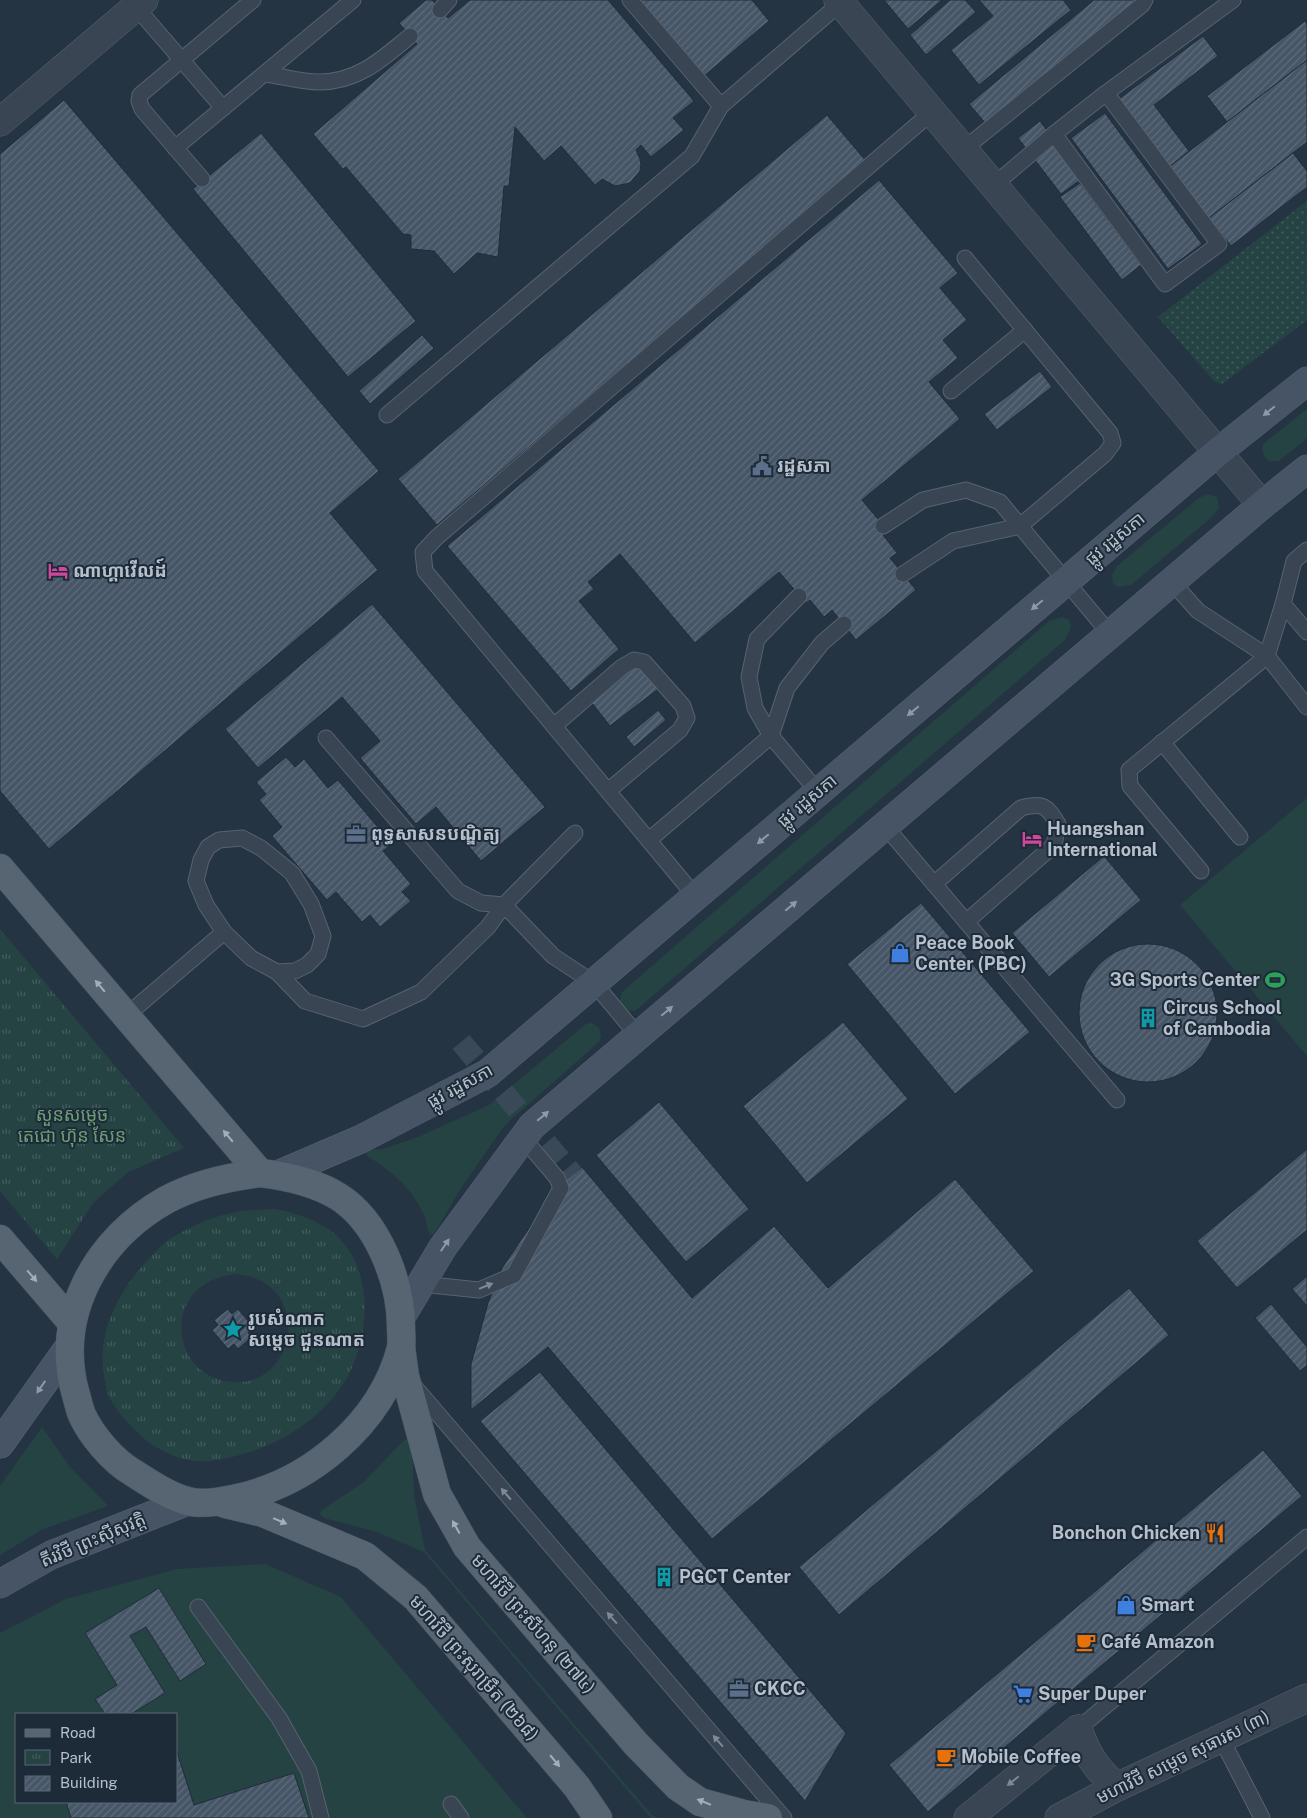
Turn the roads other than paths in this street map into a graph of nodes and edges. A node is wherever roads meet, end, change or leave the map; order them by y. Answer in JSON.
{"nodes":[{"id":1,"x":252,"y":0,"type":"edge"},
{"id":2,"x":353,"y":0,"type":"edge"},
{"id":3,"x":630,"y":0,"type":"edge"},
{"id":4,"x":1145,"y":0,"type":"edge"},
{"id":5,"x":1233,"y":0,"type":"edge"},
{"id":6,"x":841,"y":1,"type":"edge"},
{"id":7,"x":140,"y":3,"type":"edge"},
{"id":8,"x":410,"y":36,"type":"dead end"},
{"id":9,"x":181,"y":59,"type":"junction"},
{"id":10,"x":265,"y":74,"type":"junction"},
{"id":11,"x":1106,"y":93,"type":"junction"},
{"id":12,"x":721,"y":106,"type":"junction"},
{"id":13,"x":223,"y":108,"type":"junction"},
{"id":14,"x":932,"y":112,"type":"junction"},
{"id":15,"x":0,"y":122,"type":"edge"},
{"id":16,"x":1054,"y":134,"type":"junction"},
{"id":17,"x":176,"y":148,"type":"junction"},
{"id":18,"x":964,"y":150,"type":"junction"},
{"id":19,"x":202,"y":179,"type":"dead end"},
{"id":20,"x":994,"y":185,"type":"junction"},
{"id":21,"x":965,"y":258,"type":"dead end"},
{"id":22,"x":1025,"y":330,"type":"junction"},
{"id":23,"x":1307,"y":380,"type":"edge"},
{"id":24,"x":951,"y":391,"type":"dead end"},
{"id":25,"x":387,"y":415,"type":"dead end"},
{"id":26,"x":1218,"y":452,"type":"junction"},
{"id":27,"x":1305,"y":473,"type":"edge"},
{"id":28,"x":1262,"y":505,"type":"junction"},
{"id":29,"x":883,"y":526,"type":"dead end"},
{"id":30,"x":1020,"y":526,"type":"junction"},
{"id":31,"x":1307,"y":550,"type":"edge"},
{"id":32,"x":903,"y":574,"type":"dead end"},
{"id":33,"x":1066,"y":581,"type":"junction"},
{"id":34,"x":1172,"y":582,"type":"junction"},
{"id":35,"x":799,"y":596,"type":"dead end"},
{"id":36,"x":1283,"y":604,"type":"junction"},
{"id":37,"x":844,"y":624,"type":"dead end"},
{"id":38,"x":1307,"y":632,"type":"edge"},
{"id":39,"x":1110,"y":634,"type":"junction"},
{"id":40,"x":1266,"y":656,"type":"junction"},
{"id":41,"x":1307,"y":707,"type":"edge"},
{"id":42,"x":554,"y":726,"type":"junction"},
{"id":43,"x":771,"y":736,"type":"junction"},
{"id":44,"x":326,"y":738,"type":"dead end"},
{"id":45,"x":1162,"y":742,"type":"junction"},
{"id":46,"x":608,"y":791,"type":"junction"},
{"id":47,"x":818,"y":792,"type":"junction"},
{"id":48,"x":884,"y":826,"type":"junction"},
{"id":49,"x":575,"y":833,"type":"dead end"},
{"id":50,"x":1240,"y":837,"type":"dead end"},
{"id":51,"x":649,"y":840,"type":"junction"},
{"id":52,"x":0,"y":868,"type":"edge"},
{"id":53,"x":1201,"y":871,"type":"dead end"},
{"id":54,"x":934,"y":884,"type":"junction"},
{"id":55,"x":695,"y":896,"type":"junction"},
{"id":56,"x":504,"y":905,"type":"junction"},
{"id":57,"x":966,"y":922,"type":"junction"},
{"id":58,"x":224,"y":932,"type":"junction"},
{"id":59,"x":277,"y":972,"type":"junction"},
{"id":60,"x":594,"y":983,"type":"junction"},
{"id":61,"x":126,"y":1016,"type":"junction"},
{"id":62,"x":638,"y":1036,"type":"junction"},
{"id":63,"x":1117,"y":1100,"type":"dead end"},
{"id":64,"x":523,"y":1138,"type":"junction"},
{"id":65,"x":268,"y":1174,"type":"junction"},
{"id":66,"x":0,"y":1239,"type":"edge"},
{"id":67,"x":421,"y":1284,"type":"junction"},
{"id":68,"x":401,"y":1317,"type":"junction"},
{"id":69,"x":70,"y":1335,"type":"junction"},
{"id":70,"x":401,"y":1346,"type":"junction"},
{"id":71,"x":404,"y":1376,"type":"junction"},
{"id":72,"x":0,"y":1444,"type":"edge"},
{"id":73,"x":188,"y":1501,"type":"junction"},
{"id":74,"x":217,"y":1502,"type":"junction"},
{"id":75,"x":1307,"y":1537,"type":"edge"},
{"id":76,"x":0,"y":1584,"type":"edge"},
{"id":77,"x":198,"y":1607,"type":"dead end"},
{"id":78,"x":1307,"y":1698,"type":"edge"},
{"id":79,"x":1078,"y":1729,"type":"junction"},
{"id":80,"x":1221,"y":1738,"type":"junction"},
{"id":81,"x":1117,"y":1787,"type":"junction"},
{"id":82,"x":451,"y":1804,"type":"dead end"},
{"id":83,"x":750,"y":1817,"type":"edge"},
{"id":84,"x":321,"y":1818,"type":"edge"},
{"id":85,"x":461,"y":1818,"type":"edge"},
{"id":86,"x":598,"y":1818,"type":"edge"},
{"id":87,"x":784,"y":1818,"type":"edge"},
{"id":88,"x":968,"y":1818,"type":"edge"},
{"id":89,"x":1059,"y":1818,"type":"edge"},
{"id":90,"x":1262,"y":1818,"type":"edge"}],
"edges":[{"from":1,"to":9,"type":"lane"},
{"from":2,"to":10,"type":"lane"},
{"from":3,"to":12,"type":"lane"},
{"from":4,"to":18,"type":"lane"},
{"from":5,"to":11,"type":"lane"},
{"from":6,"to":12,"type":"lane"},
{"from":6,"to":14,"type":"street"},
{"from":7,"to":9,"type":"lane"},
{"from":7,"to":15,"type":"street"},
{"from":8,"to":10,"type":"lane"},
{"from":9,"to":13,"type":"lane"},
{"from":9,"to":17,"type":"lane"},
{"from":10,"to":13,"type":"lane"},
{"from":11,"to":16,"type":"lane"},
{"from":11,"to":16,"type":"lane"},
{"from":12,"to":25,"type":"lane"},
{"from":13,"to":17,"type":"lane"},
{"from":14,"to":18,"type":"street"},
{"from":14,"to":42,"type":"lane"},
{"from":16,"to":20,"type":"lane"},
{"from":17,"to":19,"type":"lane"},
{"from":18,"to":20,"type":"street"},
{"from":20,"to":26,"type":"street"},
{"from":21,"to":22,"type":"lane"},
{"from":22,"to":24,"type":"lane"},
{"from":22,"to":30,"type":"lane"},
{"from":23,"to":26,"type":"main road","name":"ផ្លូវ រដ្ឋសភា","one_way":true},
{"from":26,"to":28,"type":"street"},
{"from":26,"to":33,"type":"main road","name":"ផ្លូវ រដ្ឋសភា"},
{"from":27,"to":28,"type":"main road"},
{"from":28,"to":34,"type":"main road"},
{"from":29,"to":30,"type":"lane"},
{"from":30,"to":32,"type":"lane"},
{"from":30,"to":33,"type":"lane"},
{"from":31,"to":36,"type":"lane"},
{"from":33,"to":39,"type":"lane"},
{"from":33,"to":47,"type":"main road","name":"ផ្លូវ រដ្ឋសភា","one_way":true},
{"from":34,"to":39,"type":"main road"},
{"from":34,"to":40,"type":"lane"},
{"from":35,"to":43,"type":"lane"},
{"from":36,"to":38,"type":"lane"},
{"from":36,"to":40,"type":"lane"},
{"from":37,"to":43,"type":"lane"},
{"from":39,"to":48,"type":"main road"},
{"from":40,"to":41,"type":"lane"},
{"from":40,"to":45,"type":"lane"},
{"from":42,"to":46,"type":"lane"},
{"from":42,"to":46,"type":"lane"},
{"from":43,"to":47,"type":"lane"},
{"from":43,"to":51,"type":"lane"},
{"from":44,"to":56,"type":"lane"},
{"from":45,"to":50,"type":"lane"},
{"from":45,"to":53,"type":"lane"},
{"from":46,"to":51,"type":"lane"},
{"from":47,"to":55,"type":"main road","name":"ផ្លូវ រដ្ឋសភា","one_way":true},
{"from":48,"to":54,"type":"lane"},
{"from":62,"to":48,"type":"main road","one_way":true},
{"from":49,"to":56,"type":"lane"},
{"from":51,"to":55,"type":"lane"},
{"from":61,"to":52,"type":"main road","one_way":true},
{"from":54,"to":57,"type":"lane"},
{"from":54,"to":57,"type":"lane"},
{"from":55,"to":60,"type":"main road","name":"ផ្លូវ រដ្ឋសភា"},
{"from":56,"to":59,"type":"lane"},
{"from":56,"to":60,"type":"lane"},
{"from":57,"to":63,"type":"lane"},
{"from":58,"to":59,"type":"lane"},
{"from":58,"to":59,"type":"lane"},
{"from":58,"to":61,"type":"lane"},
{"from":60,"to":62,"type":"lane"},
{"from":60,"to":65,"type":"main road","name":"ផ្លូវ រដ្ឋសភា"},
{"from":65,"to":61,"type":"main road","one_way":true},
{"from":64,"to":62,"type":"main road","one_way":true},
{"from":67,"to":64,"type":"main road","one_way":true},
{"from":67,"to":64,"type":"lane","one_way":true},
{"from":65,"to":68,"type":"main road","name":"មហាវិថី ព្រះសីហនុ (២៧៤)"},
{"from":65,"to":69,"type":"main road"},
{"from":66,"to":69,"type":"main road","one_way":true},
{"from":67,"to":68,"type":"main road"},
{"from":68,"to":70,"type":"main road","name":"មហាវិថី ព្រះសីហនុ (២៧៤)"},
{"from":69,"to":72,"type":"main road","one_way":true},
{"from":69,"to":73,"type":"main road"},
{"from":70,"to":71,"type":"main road","name":"មហាវិថី ព្រះសីហនុ (២៧៤)"},
{"from":70,"to":74,"type":"main road"},
{"from":83,"to":71,"type":"main road","name":"មហាវិថី ព្រះសីហនុ (២៧៤)","one_way":true},
{"from":87,"to":71,"type":"lane","one_way":true},
{"from":73,"to":74,"type":"main road"},
{"from":73,"to":76,"type":"main road","name":"តីរវិថី ព្រះស៊ីសុវត្តិ"},
{"from":74,"to":86,"type":"main road","name":"មហាវិថី ព្រះសុរាម្រឹត (២៦៨)","one_way":true},
{"from":75,"to":79,"type":"lane"},
{"from":77,"to":84,"type":"lane"},
{"from":78,"to":80,"type":"street","name":"មហាវិថី សម្តេច សុធារស (៣)"},
{"from":79,"to":81,"type":"street"},
{"from":79,"to":88,"type":"street","one_way":true},
{"from":80,"to":81,"type":"street","name":"មហាវិថី សម្តេច សុធារស (៣)"},
{"from":80,"to":90,"type":"lane"},
{"from":81,"to":89,"type":"street","name":"មហាវិថី សម្តេច សុធារស (៣)"},
{"from":82,"to":85,"type":"lane"}]}
